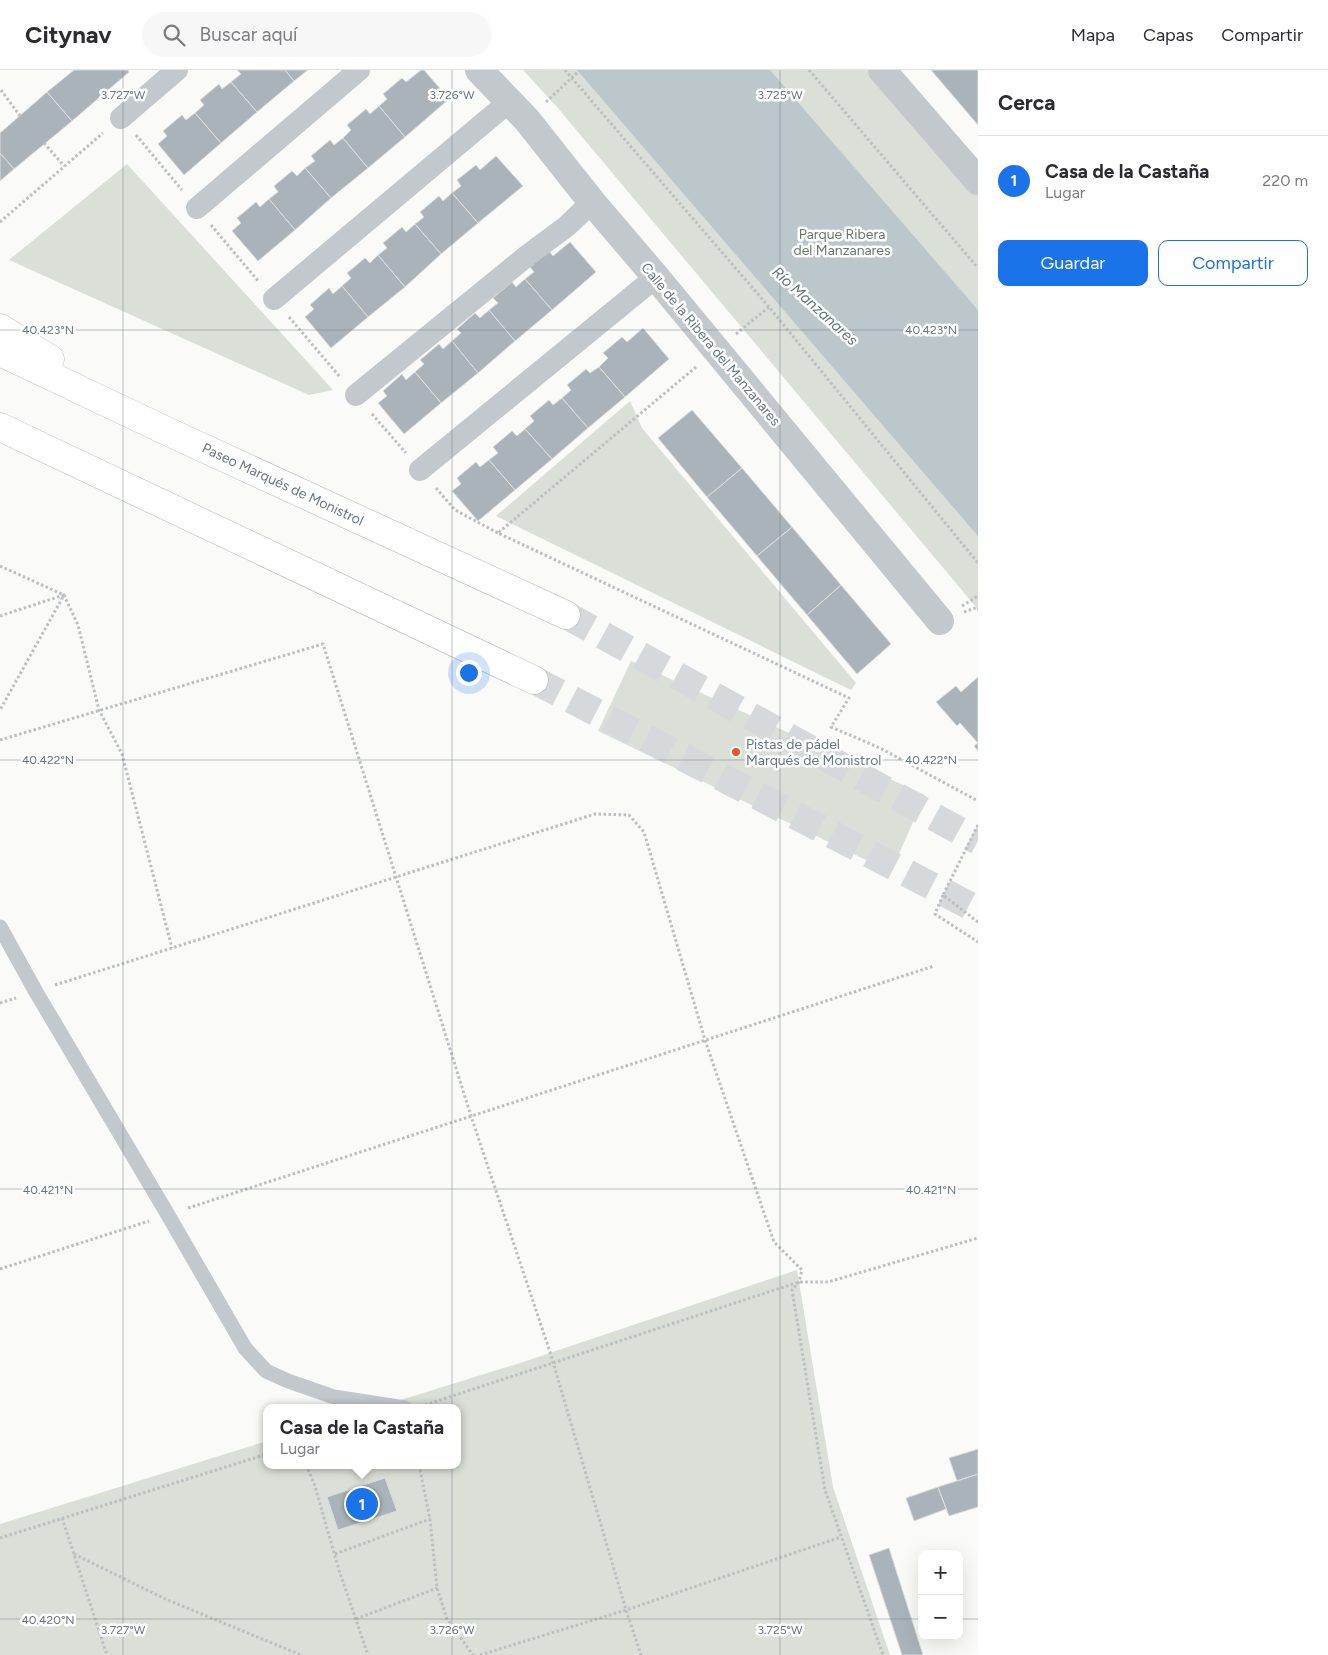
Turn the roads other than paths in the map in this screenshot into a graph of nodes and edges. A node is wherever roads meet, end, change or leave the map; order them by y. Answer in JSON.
{"nodes":[{"id":1,"x":177,"y":70,"type":"edge"},
{"id":2,"x":359,"y":70,"type":"edge"},
{"id":3,"x":479,"y":70,"type":"edge"},
{"id":4,"x":882,"y":70,"type":"edge"},
{"id":5,"x":510,"y":101,"type":"junction"},
{"id":6,"x":121,"y":118,"type":"dead end"},
{"id":7,"x":978,"y":181,"type":"edge"},
{"id":8,"x":592,"y":202,"type":"junction"},
{"id":9,"x":197,"y":208,"type":"dead end"},
{"id":10,"x":656,"y":277,"type":"junction"},
{"id":11,"x":274,"y":299,"type":"dead end"},
{"id":12,"x":0,"y":328,"type":"edge"},
{"id":13,"x":0,"y":352,"type":"edge"},
{"id":14,"x":356,"y":395,"type":"dead end"},
{"id":15,"x":0,"y":427,"type":"edge"},
{"id":16,"x":173,"y":434,"type":"junction"},
{"id":17,"x":420,"y":470,"type":"dead end"},
{"id":18,"x":566,"y":615,"type":"tunnel mouth"},
{"id":19,"x":940,"y":621,"type":"dead end"},
{"id":20,"x":534,"y":680,"type":"tunnel mouth"},
{"id":21,"x":0,"y":927,"type":"edge"},
{"id":22,"x":379,"y":1404,"type":"edge"}],
"edges":[{"from":1,"to":6,"type":"street"},
{"from":2,"to":9,"type":"street"},
{"from":3,"to":5,"type":"street","name":"Calle de la Ribera del Manzanares"},
{"from":4,"to":7,"type":"street"},
{"from":5,"to":8,"type":"street","name":"Calle de la Ribera del Manzanares"},
{"from":5,"to":11,"type":"street"},
{"from":8,"to":10,"type":"street","name":"Calle de la Ribera del Manzanares"},
{"from":8,"to":14,"type":"street"},
{"from":10,"to":17,"type":"street"},
{"from":10,"to":19,"type":"street","name":"Calle de la Ribera del Manzanares"},
{"from":12,"to":16,"type":"highway"},
{"from":13,"to":16,"type":"highway","name":"Paseo Marqués de Monistrol"},
{"from":15,"to":20,"type":"highway"},
{"from":16,"to":18,"type":"highway","name":"Paseo Marqués de Monistrol"},
{"from":21,"to":22,"type":"lane"}]}
